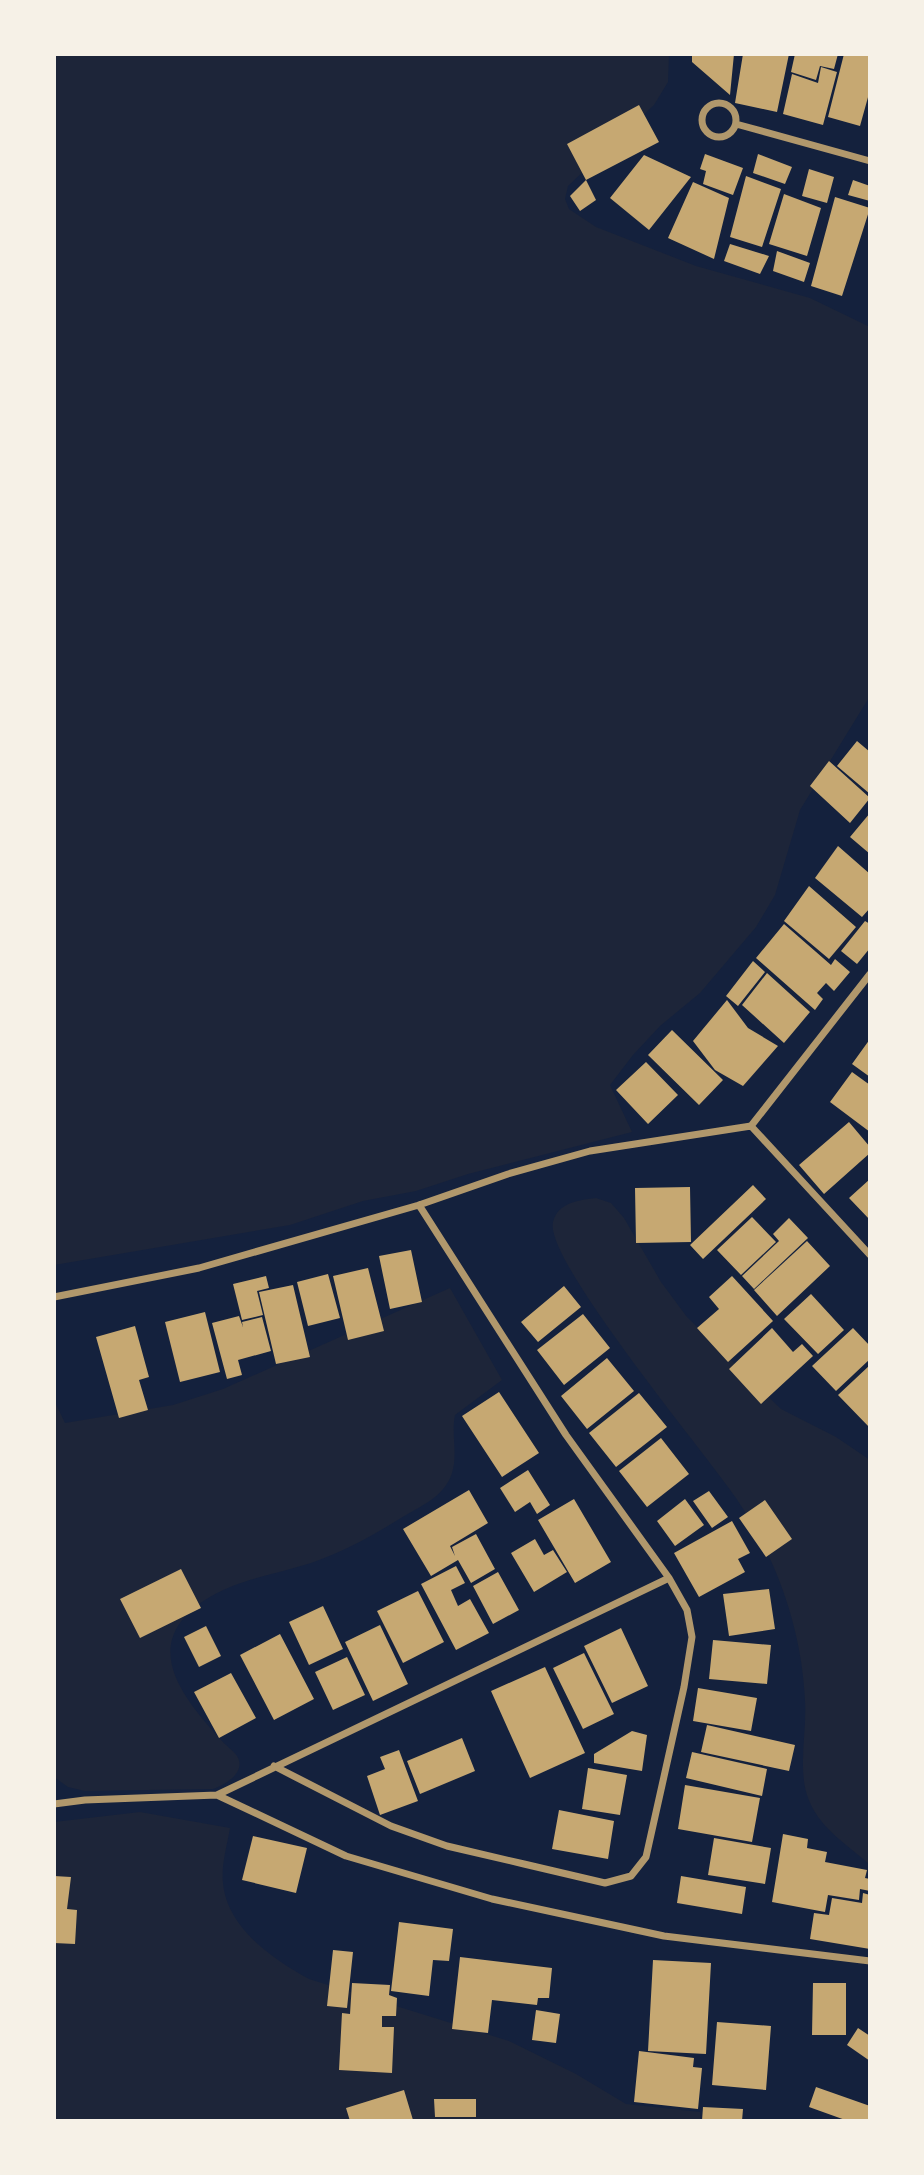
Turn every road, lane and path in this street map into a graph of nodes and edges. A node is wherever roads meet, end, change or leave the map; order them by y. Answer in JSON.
{"nodes":[{"id":1,"x":736,"y":124,"type":"junction"},
{"id":2,"x":870,"y":162,"type":"edge"},
{"id":3,"x":870,"y":974,"type":"edge"},
{"id":4,"x":751,"y":1126,"type":"junction"},
{"id":5,"x":419,"y":1205,"type":"junction"},
{"id":6,"x":870,"y":1255,"type":"edge"},
{"id":7,"x":54,"y":1297,"type":"edge"},
{"id":8,"x":669,"y":1578,"type":"junction"},
{"id":9,"x":274,"y":1766,"type":"junction"},
{"id":10,"x":217,"y":1795,"type":"junction"},
{"id":11,"x":54,"y":1804,"type":"edge"},
{"id":12,"x":870,"y":1961,"type":"edge"}],
"edges":[{"from":1,"to":1,"type":"street"},
{"from":1,"to":2,"type":"street"},
{"from":3,"to":4,"type":"street"},
{"from":4,"to":5,"type":"street"},
{"from":4,"to":6,"type":"street"},
{"from":5,"to":7,"type":"street"},
{"from":5,"to":8,"type":"street"},
{"from":8,"to":9,"type":"street"},
{"from":8,"to":9,"type":"street"},
{"from":9,"to":10,"type":"street"},
{"from":10,"to":11,"type":"street"},
{"from":10,"to":12,"type":"street"}]}
